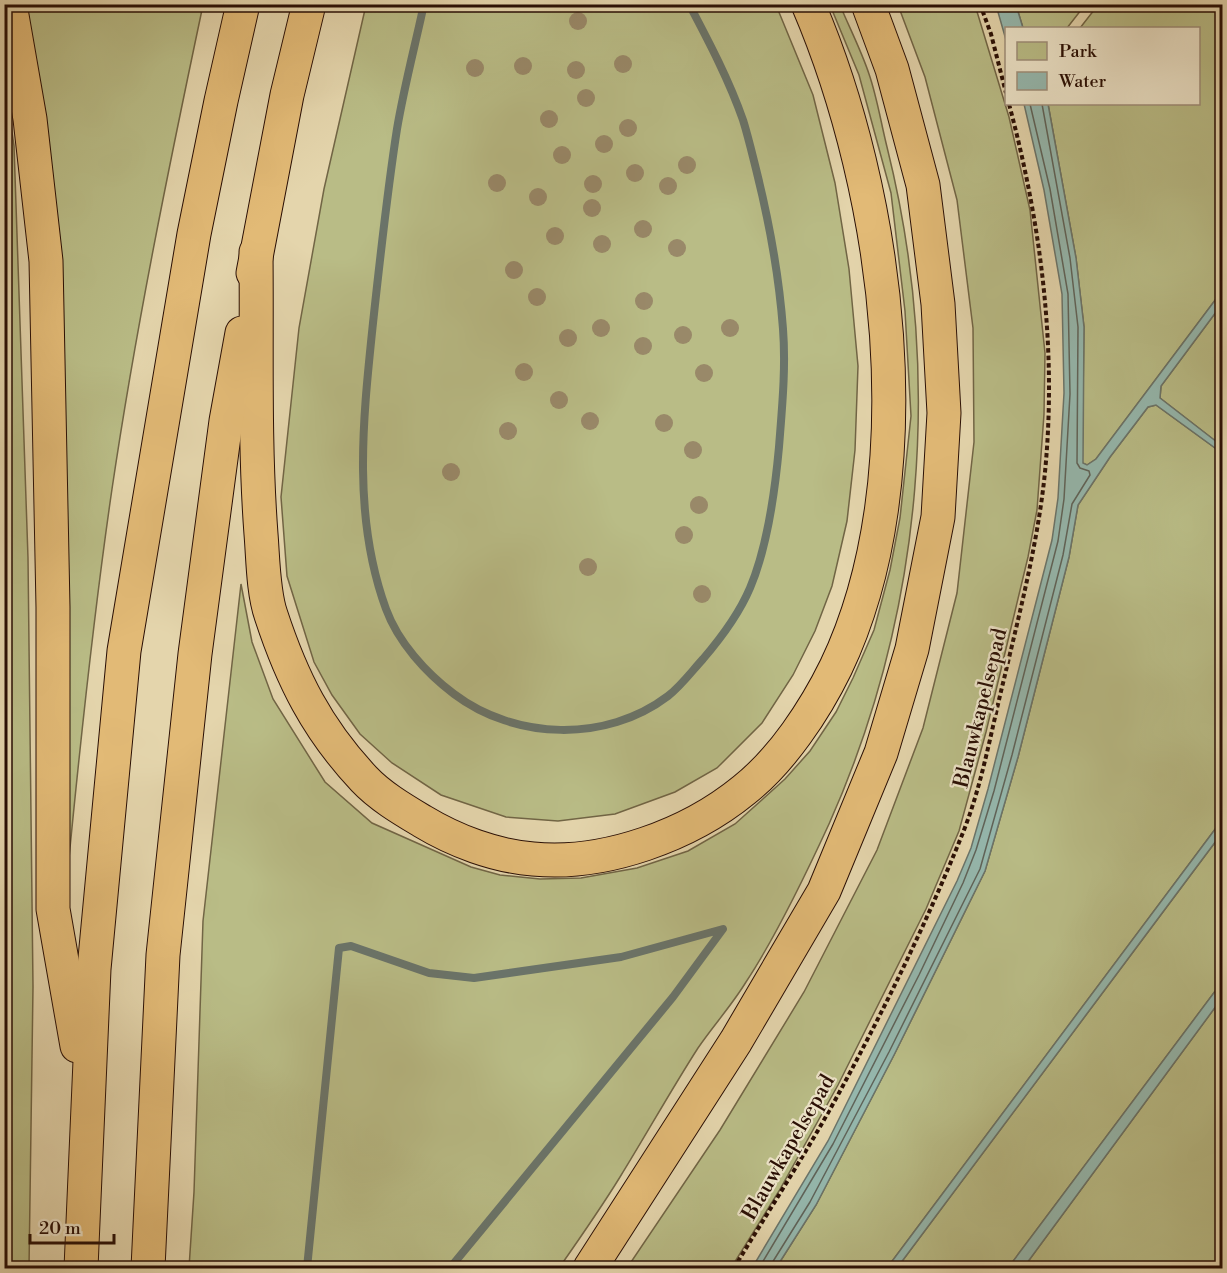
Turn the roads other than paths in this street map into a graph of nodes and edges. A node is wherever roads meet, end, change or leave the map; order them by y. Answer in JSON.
{"nodes":[{"id":1,"x":10,"y":4,"type":"edge"},
{"id":2,"x":243,"y":4,"type":"edge"},
{"id":3,"x":309,"y":4,"type":"edge"},
{"id":4,"x":808,"y":4,"type":"edge"},
{"id":5,"x":868,"y":4,"type":"edge"},
{"id":6,"x":256,"y":252,"type":"junction"},
{"id":7,"x":87,"y":1104,"type":"junction"},
{"id":8,"x":81,"y":1269,"type":"edge"},
{"id":9,"x":148,"y":1269,"type":"edge"},
{"id":10,"x":590,"y":1269,"type":"edge"}],
"edges":[{"from":1,"to":7,"type":"highway"},
{"from":2,"to":7,"type":"highway"},
{"from":3,"to":6,"type":"highway"},
{"from":4,"to":6,"type":"highway"},
{"from":5,"to":10,"type":"highway"},
{"from":6,"to":9,"type":"highway"},
{"from":7,"to":8,"type":"highway"}]}
